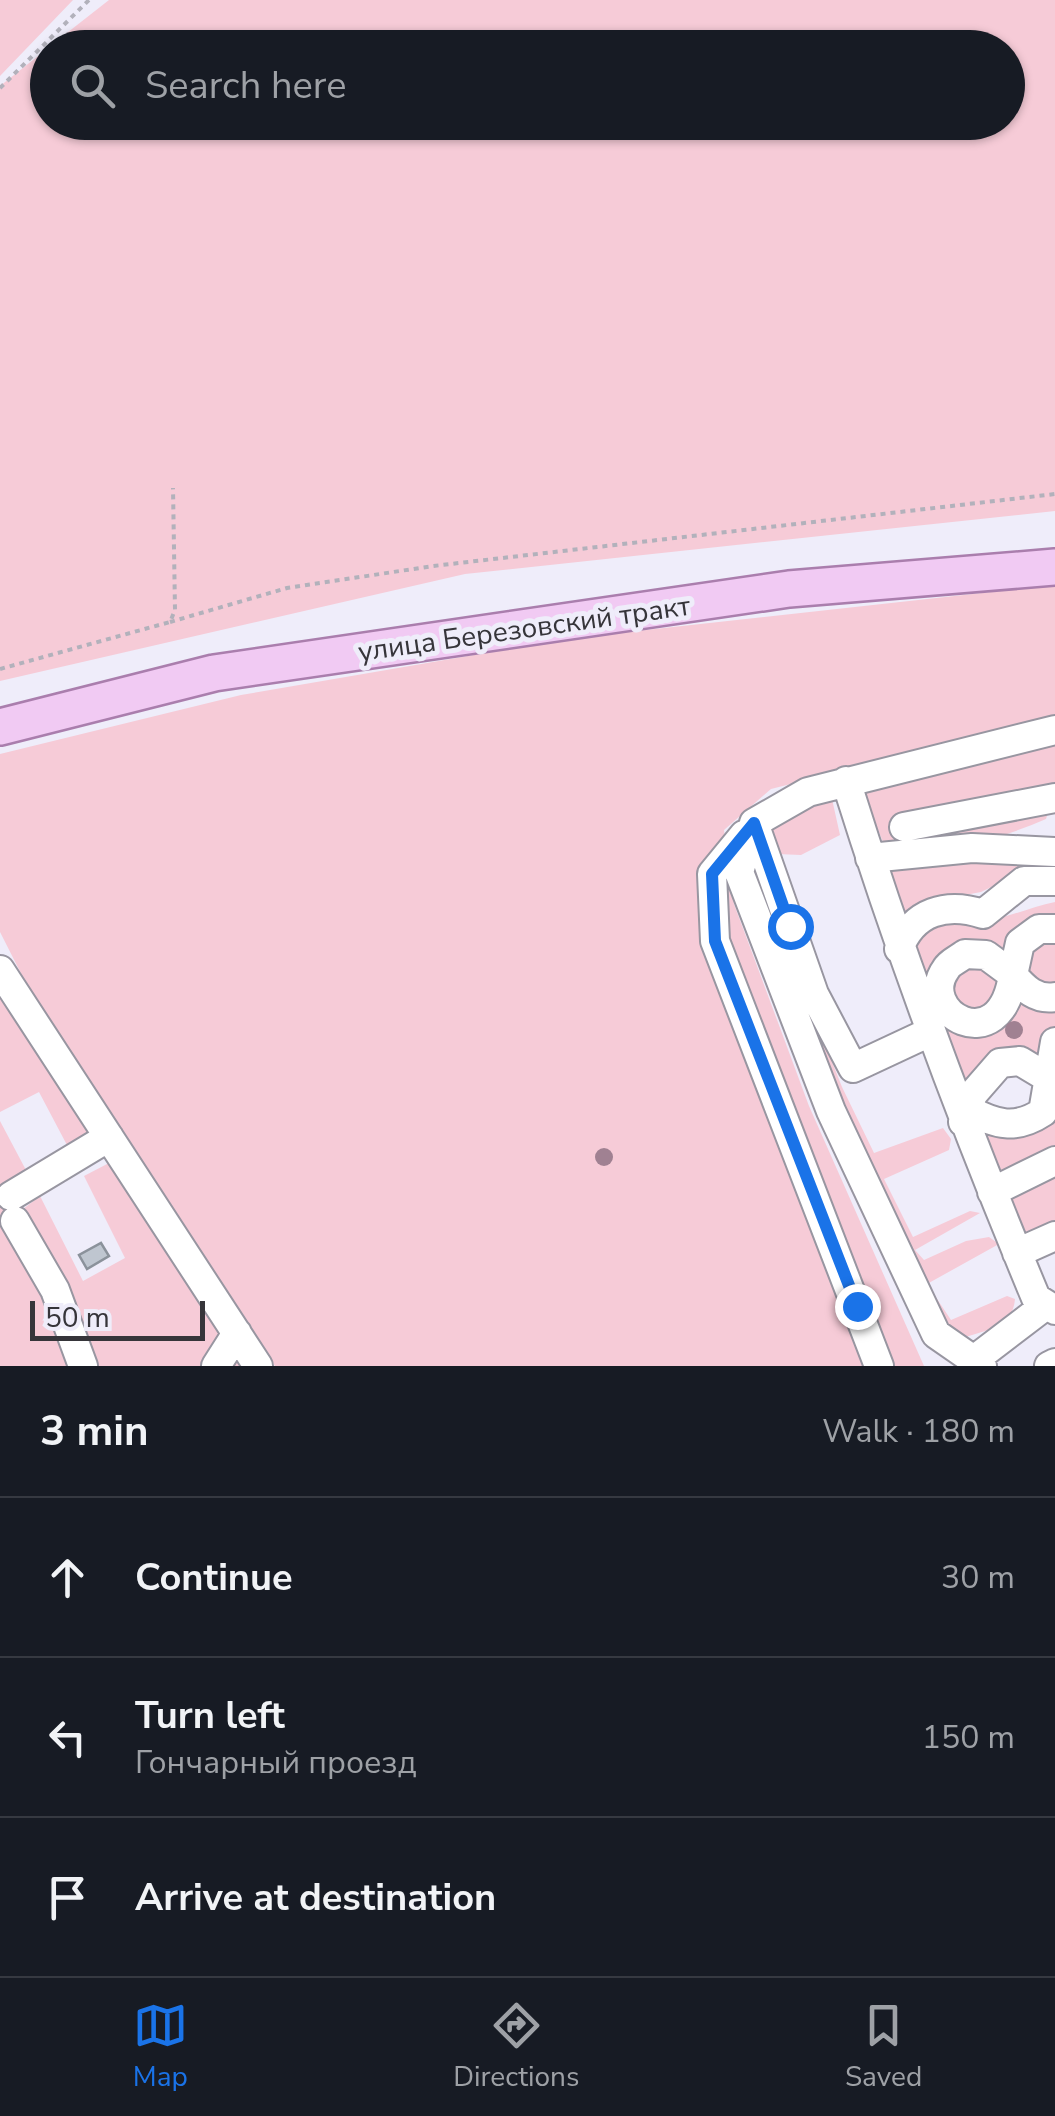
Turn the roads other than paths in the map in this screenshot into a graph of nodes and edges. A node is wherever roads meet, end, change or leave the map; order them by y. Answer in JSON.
{"nodes":[{"id":1,"x":1055,"y":568,"type":"edge"},
{"id":2,"x":0,"y":727,"type":"edge"},
{"id":3,"x":1055,"y":730,"type":"edge"},
{"id":4,"x":846,"y":781,"type":"junction"},
{"id":5,"x":1055,"y":798,"type":"edge"},
{"id":6,"x":754,"y":823,"type":"junction"},
{"id":7,"x":904,"y":827,"type":"dead end"},
{"id":8,"x":1055,"y":852,"type":"edge"},
{"id":9,"x":870,"y":858,"type":"junction"},
{"id":10,"x":1055,"y":881,"type":"edge"},
{"id":11,"x":1055,"y":929,"type":"edge"},
{"id":12,"x":899,"y":949,"type":"junction"},
{"id":13,"x":0,"y":970,"type":"edge"},
{"id":14,"x":1013,"y":976,"type":"junction"},
{"id":15,"x":1055,"y":996,"type":"edge"},
{"id":16,"x":931,"y":1015,"type":"junction"},
{"id":17,"x":1055,"y":1042,"type":"edge"},
{"id":18,"x":1053,"y":1079,"type":"edge"},
{"id":19,"x":966,"y":1116,"type":"junction"},
{"id":20,"x":109,"y":1137,"type":"junction"},
{"id":21,"x":1055,"y":1160,"type":"edge"},
{"id":22,"x":992,"y":1192,"type":"junction"},
{"id":23,"x":1055,"y":1236,"type":"edge"},
{"id":24,"x":1017,"y":1253,"type":"junction"},
{"id":25,"x":1050,"y":1308,"type":"edge"},
{"id":26,"x":237,"y":1334,"type":"junction"},
{"id":27,"x":978,"y":1363,"type":"edge"},
{"id":28,"x":83,"y":1366,"type":"edge"},
{"id":29,"x":216,"y":1366,"type":"edge"},
{"id":30,"x":258,"y":1366,"type":"edge"},
{"id":31,"x":879,"y":1366,"type":"edge"}],
"edges":[{"from":1,"to":2,"type":"main road","name":"улица Березовский тракт"},
{"from":3,"to":4,"type":"street"},
{"from":4,"to":6,"type":"street"},
{"from":4,"to":9,"type":"street"},
{"from":5,"to":7,"type":"street"},
{"from":6,"to":16,"type":"street"},
{"from":6,"to":27,"type":"street"},
{"from":6,"to":31,"type":"street"},
{"from":8,"to":9,"type":"street"},
{"from":9,"to":12,"type":"street"},
{"from":10,"to":12,"type":"street"},
{"from":11,"to":14,"type":"street"},
{"from":12,"to":16,"type":"street"},
{"from":13,"to":20,"type":"street"},
{"from":14,"to":15,"type":"street"},
{"from":14,"to":16,"type":"street"},
{"from":14,"to":16,"type":"street"},
{"from":16,"to":19,"type":"street"},
{"from":17,"to":18,"type":"street"},
{"from":18,"to":19,"type":"street"},
{"from":18,"to":19,"type":"street"},
{"from":19,"to":22,"type":"street"},
{"from":20,"to":26,"type":"street"},
{"from":20,"to":28,"type":"street"},
{"from":21,"to":22,"type":"street"},
{"from":22,"to":24,"type":"street"},
{"from":23,"to":24,"type":"street"},
{"from":24,"to":25,"type":"street"},
{"from":25,"to":27,"type":"street"},
{"from":26,"to":29,"type":"street"},
{"from":26,"to":30,"type":"street"}]}
